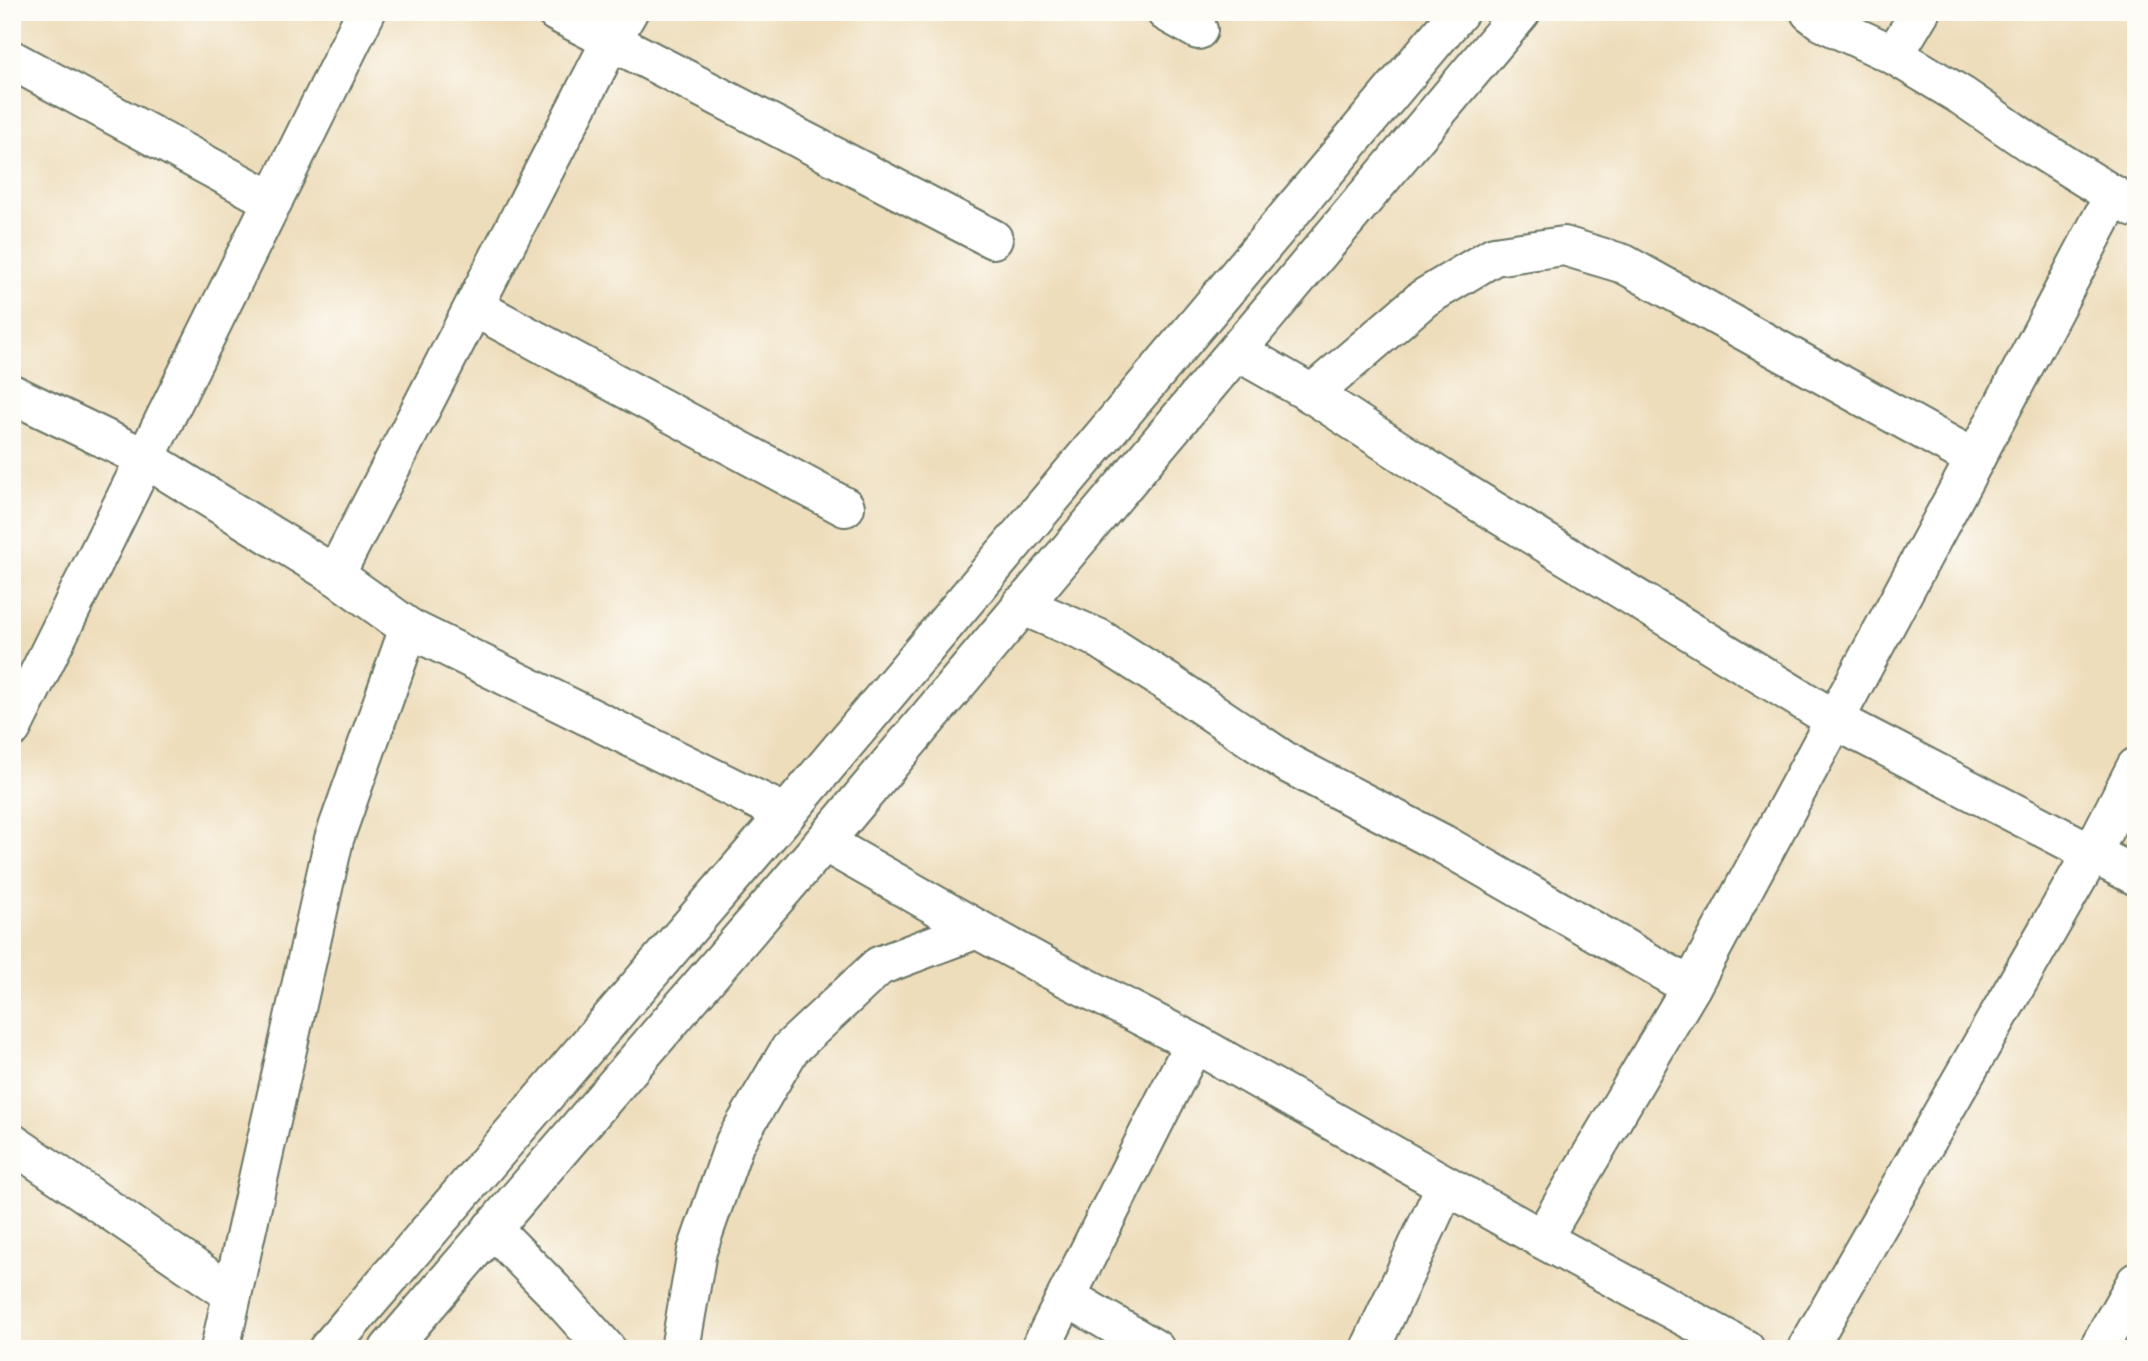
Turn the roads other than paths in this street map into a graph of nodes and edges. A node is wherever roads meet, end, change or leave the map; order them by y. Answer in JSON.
{"nodes":[{"id":1,"x":366,"y":12,"type":"edge"},
{"id":2,"x":556,"y":12,"type":"edge"},
{"id":3,"x":1459,"y":12,"type":"edge"},
{"id":4,"x":1521,"y":12,"type":"edge"},
{"id":5,"x":1810,"y":12,"type":"edge"},
{"id":6,"x":1920,"y":12,"type":"edge"},
{"id":7,"x":620,"y":27,"type":"edge"},
{"id":8,"x":1894,"y":55,"type":"junction"},
{"id":9,"x":12,"y":60,"type":"edge"},
{"id":10,"x":273,"y":201,"type":"junction"},
{"id":11,"x":2125,"y":202,"type":"edge"},
{"id":12,"x":993,"y":240,"type":"dead end"},
{"id":13,"x":474,"y":307,"type":"junction"},
{"id":14,"x":1237,"y":351,"type":"junction"},
{"id":15,"x":12,"y":394,"type":"edge"},
{"id":16,"x":1312,"y":394,"type":"junction"},
{"id":17,"x":145,"y":458,"type":"junction"},
{"id":18,"x":1975,"y":459,"type":"junction"},
{"id":19,"x":845,"y":507,"type":"dead end"},
{"id":20,"x":335,"y":575,"type":"junction"},
{"id":21,"x":1021,"y":605,"type":"junction"},
{"id":22,"x":409,"y":628,"type":"junction"},
{"id":23,"x":1835,"y":720,"type":"junction"},
{"id":24,"x":12,"y":728,"type":"edge"},
{"id":25,"x":2136,"y":767,"type":"edge"},
{"id":26,"x":786,"y":814,"type":"junction"},
{"id":27,"x":824,"y":842,"type":"junction"},
{"id":28,"x":2092,"y":853,"type":"junction"},
{"id":29,"x":2136,"y":876,"type":"edge"},
{"id":30,"x":977,"y":929,"type":"junction"},
{"id":31,"x":1691,"y":987,"type":"junction"},
{"id":32,"x":1194,"y":1043,"type":"junction"},
{"id":33,"x":12,"y":1143,"type":"edge"},
{"id":34,"x":1446,"y":1185,"type":"junction"},
{"id":35,"x":492,"y":1228,"type":"junction"},
{"id":36,"x":1542,"y":1240,"type":"junction"},
{"id":37,"x":2136,"y":1282,"type":"edge"},
{"id":38,"x":232,"y":1294,"type":"junction"},
{"id":39,"x":1067,"y":1297,"type":"junction"},
{"id":40,"x":220,"y":1349,"type":"edge"},
{"id":41,"x":328,"y":1349,"type":"edge"},
{"id":42,"x":389,"y":1349,"type":"edge"},
{"id":43,"x":606,"y":1349,"type":"edge"},
{"id":44,"x":680,"y":1349,"type":"edge"},
{"id":45,"x":1040,"y":1349,"type":"edge"},
{"id":46,"x":1155,"y":1349,"type":"edge"},
{"id":47,"x":1370,"y":1349,"type":"edge"},
{"id":48,"x":1745,"y":1349,"type":"edge"},
{"id":49,"x":1807,"y":1349,"type":"edge"},
{"id":50,"x":2098,"y":1349,"type":"edge"}],
"edges":[{"from":1,"to":10,"type":"street"},
{"from":2,"to":7,"type":"street"},
{"from":3,"to":26,"type":"street"},
{"from":4,"to":14,"type":"street"},
{"from":5,"to":8,"type":"street"},
{"from":6,"to":8,"type":"street"},
{"from":7,"to":12,"type":"street"},
{"from":7,"to":13,"type":"street"},
{"from":8,"to":11,"type":"street"},
{"from":9,"to":10,"type":"street"},
{"from":10,"to":17,"type":"street"},
{"from":11,"to":18,"type":"street"},
{"from":13,"to":19,"type":"street"},
{"from":13,"to":20,"type":"street"},
{"from":14,"to":16,"type":"street"},
{"from":14,"to":21,"type":"street"},
{"from":15,"to":17,"type":"street"},
{"from":16,"to":18,"type":"street"},
{"from":16,"to":23,"type":"street"},
{"from":17,"to":20,"type":"street"},
{"from":17,"to":24,"type":"street"},
{"from":18,"to":23,"type":"street"},
{"from":20,"to":22,"type":"street"},
{"from":21,"to":27,"type":"street"},
{"from":21,"to":31,"type":"street"},
{"from":22,"to":26,"type":"street"},
{"from":22,"to":38,"type":"street"},
{"from":23,"to":28,"type":"street"},
{"from":23,"to":31,"type":"street"},
{"from":25,"to":28,"type":"street"},
{"from":26,"to":41,"type":"street"},
{"from":27,"to":30,"type":"street"},
{"from":27,"to":35,"type":"street"},
{"from":28,"to":29,"type":"street"},
{"from":28,"to":49,"type":"street"},
{"from":30,"to":32,"type":"street"},
{"from":30,"to":44,"type":"street"},
{"from":31,"to":36,"type":"street"},
{"from":32,"to":34,"type":"street"},
{"from":32,"to":39,"type":"street"},
{"from":33,"to":38,"type":"street"},
{"from":34,"to":36,"type":"street"},
{"from":34,"to":47,"type":"street"},
{"from":35,"to":42,"type":"street"},
{"from":35,"to":43,"type":"street"},
{"from":36,"to":48,"type":"street"},
{"from":37,"to":50,"type":"street"},
{"from":38,"to":40,"type":"street"},
{"from":39,"to":45,"type":"street"},
{"from":39,"to":46,"type":"street"}]}
